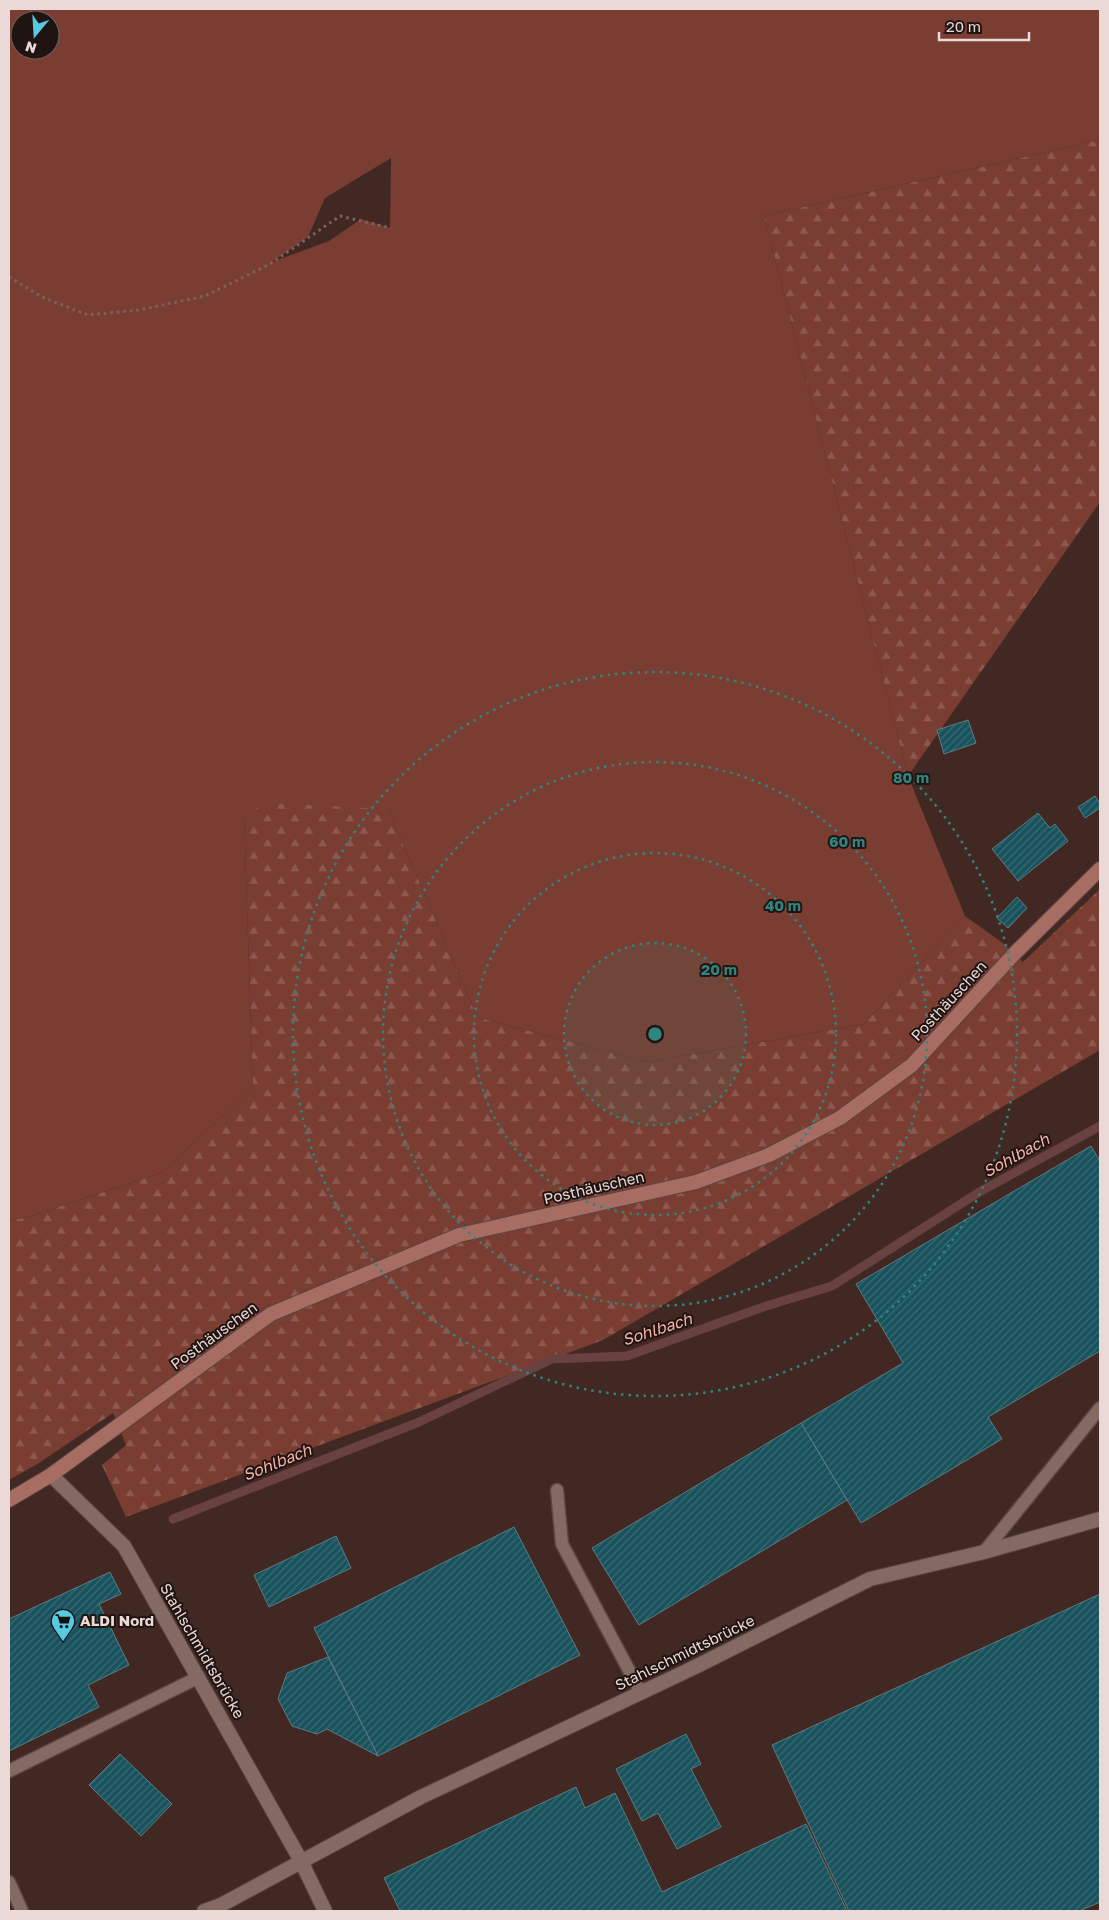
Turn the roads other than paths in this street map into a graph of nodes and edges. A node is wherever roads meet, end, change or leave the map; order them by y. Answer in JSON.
{"nodes":[{"id":1,"x":1100,"y":869,"type":"edge"},
{"id":2,"x":1100,"y":1408,"type":"edge"},
{"id":3,"x":51,"y":1476,"type":"junction"},
{"id":4,"x":557,"y":1490,"type":"dead end"},
{"id":5,"x":9,"y":1500,"type":"edge"},
{"id":6,"x":1100,"y":1519,"type":"edge"},
{"id":7,"x":984,"y":1552,"type":"junction"},
{"id":8,"x":199,"y":1677,"type":"junction"},
{"id":9,"x":641,"y":1693,"type":"junction"},
{"id":10,"x":9,"y":1771,"type":"edge"},
{"id":11,"x":301,"y":1861,"type":"junction"},
{"id":12,"x":9,"y":1882,"type":"edge"},
{"id":13,"x":22,"y":1911,"type":"edge"},
{"id":14,"x":204,"y":1911,"type":"edge"},
{"id":15,"x":325,"y":1911,"type":"edge"}],
"edges":[{"from":1,"to":3,"type":"main road","name":"Posthäuschen"},
{"from":2,"to":7,"type":"lane"},
{"from":3,"to":5,"type":"main road","name":"Posthäuschen"},
{"from":3,"to":8,"type":"street","name":"Stahlschmidtsbrücke"},
{"from":4,"to":9,"type":"lane"},
{"from":6,"to":7,"type":"street","name":"Stahlschmidtsbrücke"},
{"from":7,"to":9,"type":"street","name":"Stahlschmidtsbrücke"},
{"from":8,"to":10,"type":"lane"},
{"from":8,"to":11,"type":"street","name":"Stahlschmidtsbrücke"},
{"from":9,"to":11,"type":"street","name":"Stahlschmidtsbrücke"},
{"from":11,"to":14,"type":"street","name":"Stahlschmidtsbrücke"},
{"from":11,"to":15,"type":"street","name":"Stahlschmidtsbrücke"},
{"from":12,"to":13,"type":"lane"}]}
